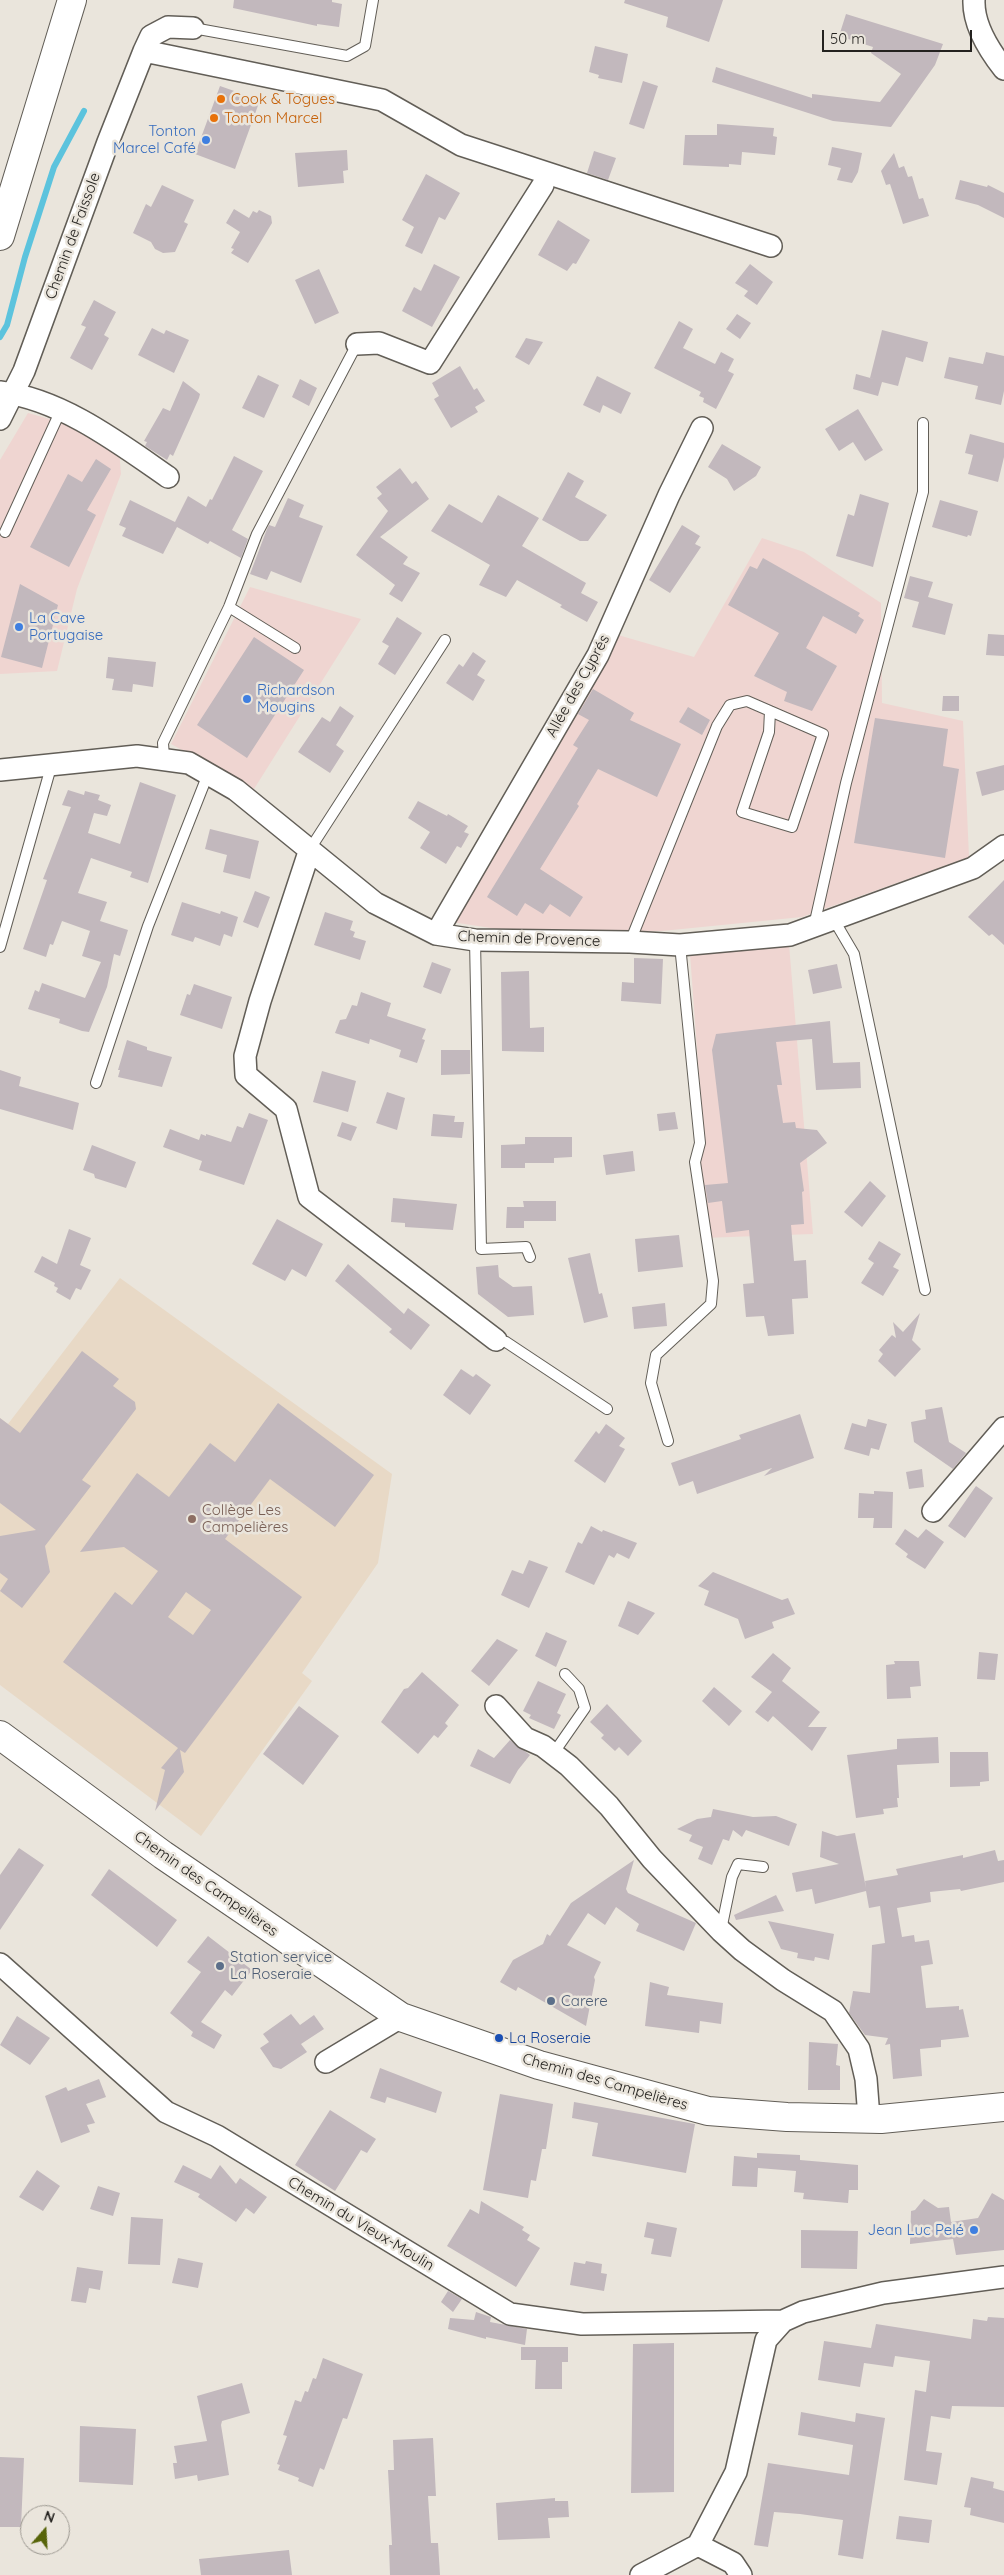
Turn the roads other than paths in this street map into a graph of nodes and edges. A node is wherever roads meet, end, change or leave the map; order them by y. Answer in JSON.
{"nodes":[{"id":1,"x":54,"y":0,"type":"edge"},
{"id":2,"x":72,"y":0,"type":"edge"},
{"id":3,"x":373,"y":0,"type":"edge"},
{"id":4,"x":974,"y":0,"type":"edge"},
{"id":5,"x":193,"y":28,"type":"joint"},
{"id":6,"x":144,"y":51,"type":"junction"},
{"id":7,"x":1004,"y":69,"type":"edge"},
{"id":8,"x":543,"y":185,"type":"dead end"},
{"id":9,"x":4,"y":188,"type":"edge"},
{"id":10,"x":0,"y":236,"type":"edge"},
{"id":11,"x":771,"y":246,"type":"dead end"},
{"id":12,"x":357,"y":344,"type":"joint"},
{"id":13,"x":6,"y":392,"type":"edge"},
{"id":14,"x":60,"y":412,"type":"junction"},
{"id":15,"x":0,"y":418,"type":"edge"},
{"id":16,"x":923,"y":422,"type":"dead end"},
{"id":17,"x":702,"y":428,"type":"dead end"},
{"id":18,"x":168,"y":477,"type":"dead end"},
{"id":19,"x":5,"y":532,"type":"dead end"},
{"id":20,"x":229,"y":607,"type":"junction"},
{"id":21,"x":445,"y":640,"type":"dead end"},
{"id":22,"x":295,"y":648,"type":"dead end"},
{"id":23,"x":770,"y":711,"type":"junction"},
{"id":24,"x":164,"y":758,"type":"junction"},
{"id":25,"x":48,"y":765,"type":"junction"},
{"id":26,"x":0,"y":770,"type":"edge"},
{"id":27,"x":208,"y":774,"type":"junction"},
{"id":28,"x":1004,"y":846,"type":"edge"},
{"id":29,"x":310,"y":849,"type":"junction"},
{"id":30,"x":824,"y":924,"type":"junction"},
{"id":31,"x":436,"y":934,"type":"junction"},
{"id":32,"x":475,"y":940,"type":"junction"},
{"id":33,"x":630,"y":942,"type":"junction"},
{"id":34,"x":680,"y":945,"type":"junction"},
{"id":35,"x":0,"y":947,"type":"edge"},
{"id":36,"x":96,"y":1083,"type":"dead end"},
{"id":37,"x":530,"y":1257,"type":"dead end"},
{"id":38,"x":925,"y":1290,"type":"dead end"},
{"id":39,"x":496,"y":1340,"type":"joint"},
{"id":40,"x":607,"y":1409,"type":"dead end"},
{"id":41,"x":1004,"y":1428,"type":"edge"},
{"id":42,"x":668,"y":1441,"type":"dead end"},
{"id":43,"x":933,"y":1511,"type":"dead end"},
{"id":44,"x":565,"y":1674,"type":"dead end"},
{"id":45,"x":496,"y":1706,"type":"dead end"},
{"id":46,"x":0,"y":1735,"type":"edge"},
{"id":47,"x":553,"y":1754,"type":"junction"},
{"id":48,"x":763,"y":1867,"type":"dead end"},
{"id":49,"x":721,"y":1931,"type":"junction"},
{"id":50,"x":0,"y":1964,"type":"edge"},
{"id":51,"x":402,"y":2017,"type":"junction"},
{"id":52,"x":326,"y":2062,"type":"dead end"},
{"id":53,"x":1004,"y":2107,"type":"edge"},
{"id":54,"x":869,"y":2118,"type":"junction"},
{"id":55,"x":1004,"y":2277,"type":"edge"},
{"id":56,"x":783,"y":2321,"type":"junction"},
{"id":57,"x":698,"y":2545,"type":"junction"},
{"id":58,"x":641,"y":2575,"type":"edge"},
{"id":59,"x":741,"y":2575,"type":"edge"}],
"edges":[{"from":1,"to":9,"type":"main road"},
{"from":2,"to":9,"type":"main road"},
{"from":3,"to":5,"type":"lane"},
{"from":4,"to":7,"type":"street"},
{"from":5,"to":6,"type":"street","name":"Chemin de Faissole"},
{"from":6,"to":11,"type":"street"},
{"from":6,"to":13,"type":"street","name":"Chemin de Faissole"},
{"from":8,"to":12,"type":"street"},
{"from":9,"to":10,"type":"main road"},
{"from":12,"to":20,"type":"lane"},
{"from":13,"to":14,"type":"street"},
{"from":13,"to":15,"type":"street","name":"Chemin de Faissole"},
{"from":14,"to":18,"type":"street"},
{"from":14,"to":19,"type":"lane"},
{"from":16,"to":30,"type":"lane"},
{"from":17,"to":31,"type":"street","name":"Allée des Cyprés"},
{"from":20,"to":22,"type":"lane"},
{"from":20,"to":24,"type":"lane"},
{"from":21,"to":29,"type":"lane"},
{"from":23,"to":23,"type":"lane"},
{"from":23,"to":33,"type":"lane"},
{"from":24,"to":25,"type":"street","name":"Chemin de Provence"},
{"from":24,"to":27,"type":"street","name":"Chemin de Provence"},
{"from":25,"to":26,"type":"street","name":"Chemin de Provence"},
{"from":25,"to":35,"type":"lane"},
{"from":27,"to":29,"type":"street","name":"Chemin de Provence"},
{"from":27,"to":36,"type":"lane"},
{"from":28,"to":30,"type":"street","name":"Chemin de Provence"},
{"from":29,"to":31,"type":"street","name":"Chemin de Provence"},
{"from":29,"to":39,"type":"street"},
{"from":30,"to":34,"type":"street","name":"Chemin de Provence"},
{"from":30,"to":38,"type":"lane"},
{"from":31,"to":32,"type":"street","name":"Chemin de Provence"},
{"from":32,"to":33,"type":"street","name":"Chemin de Provence"},
{"from":32,"to":37,"type":"lane"},
{"from":33,"to":34,"type":"street","name":"Chemin de Provence"},
{"from":34,"to":42,"type":"lane"},
{"from":39,"to":40,"type":"lane"},
{"from":41,"to":43,"type":"street"},
{"from":44,"to":47,"type":"lane"},
{"from":45,"to":47,"type":"street"},
{"from":46,"to":51,"type":"main road","name":"Chemin des Campelières"},
{"from":47,"to":49,"type":"street"},
{"from":48,"to":49,"type":"lane"},
{"from":49,"to":54,"type":"street"},
{"from":50,"to":56,"type":"street","name":"Chemin du Vieux-Moulin"},
{"from":51,"to":52,"type":"street"},
{"from":51,"to":54,"type":"main road","name":"Chemin des Campelières"},
{"from":53,"to":54,"type":"main road","name":"Chemin des Campelières"},
{"from":55,"to":56,"type":"street"},
{"from":56,"to":57,"type":"street"},
{"from":57,"to":58,"type":"street"},
{"from":57,"to":59,"type":"street"}]}
